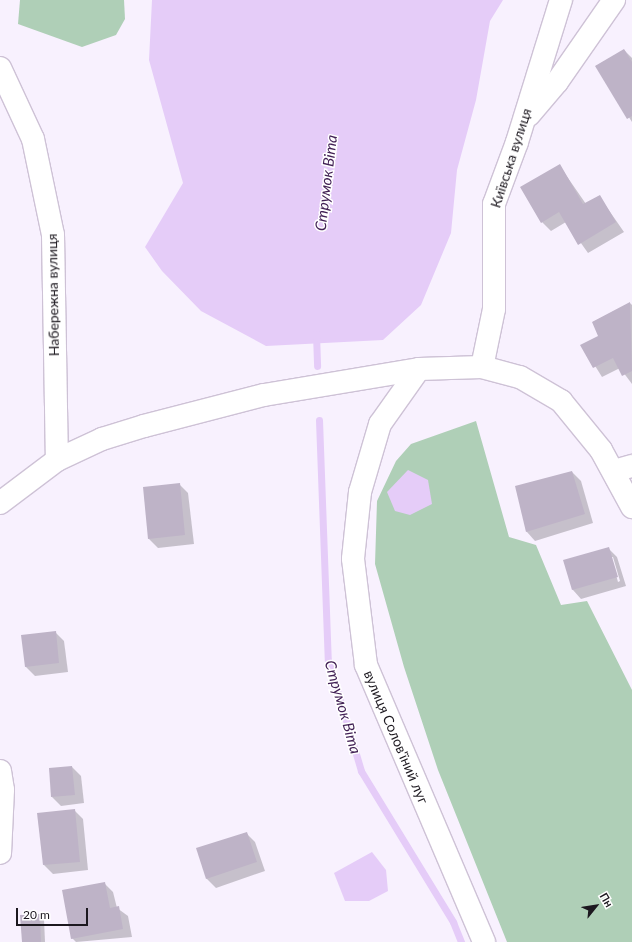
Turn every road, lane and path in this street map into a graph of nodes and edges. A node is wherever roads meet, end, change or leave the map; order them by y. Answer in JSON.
{"nodes":[{"id":1,"x":560,"y":0,"type":"edge"},
{"id":2,"x":614,"y":0,"type":"edge"},
{"id":3,"x":0,"y":68,"type":"edge"},
{"id":4,"x":523,"y":122,"type":"junction"},
{"id":5,"x":482,"y":367,"type":"junction"},
{"id":6,"x":419,"y":369,"type":"junction"},
{"id":7,"x":57,"y":460,"type":"junction"},
{"id":8,"x":623,"y":469,"type":"edge"},
{"id":9,"x":0,"y":503,"type":"edge"},
{"id":10,"x":632,"y":507,"type":"edge"},
{"id":11,"x":0,"y":771,"type":"edge"},
{"id":12,"x":0,"y":853,"type":"edge"},
{"id":13,"x":484,"y":942,"type":"edge"}],
"edges":[{"from":1,"to":4,"type":"street","name":"Київська вулиця"},
{"from":2,"to":4,"type":"street"},
{"from":3,"to":7,"type":"street","name":"Набережна вулиця"},
{"from":4,"to":5,"type":"street","name":"Київська вулиця"},
{"from":5,"to":6,"type":"street"},
{"from":5,"to":8,"type":"street"},
{"from":6,"to":7,"type":"street"},
{"from":6,"to":13,"type":"street","name":"вулиця Солов'їний луг"},
{"from":7,"to":9,"type":"street"},
{"from":8,"to":10,"type":"street"},
{"from":11,"to":12,"type":"street"}]}
